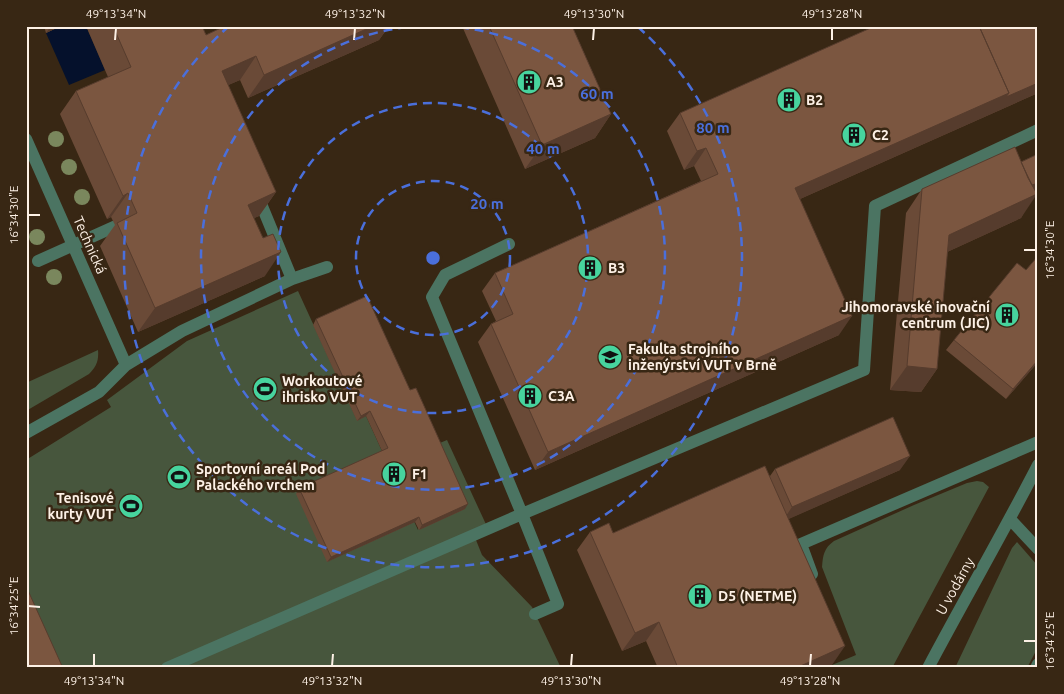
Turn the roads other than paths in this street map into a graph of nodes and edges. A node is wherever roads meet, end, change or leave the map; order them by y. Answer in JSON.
{"nodes":[{"id":1,"x":1038,"y":130,"type":"edge"},
{"id":2,"x":26,"y":138,"type":"edge"},
{"id":3,"x":254,"y":184,"type":"edge"},
{"id":4,"x":116,"y":226,"type":"edge"},
{"id":5,"x":509,"y":244,"type":"dead end"},
{"id":6,"x":74,"y":245,"type":"junction"},
{"id":7,"x":38,"y":262,"type":"dead end"},
{"id":8,"x":327,"y":267,"type":"dead end"},
{"id":9,"x":292,"y":279,"type":"junction"},
{"id":10,"x":126,"y":365,"type":"junction"},
{"id":11,"x":26,"y":433,"type":"edge"},
{"id":12,"x":1038,"y":442,"type":"edge"},
{"id":13,"x":1038,"y":465,"type":"edge"},
{"id":14,"x":522,"y":514,"type":"junction"},
{"id":15,"x":1010,"y":519,"type":"junction"},
{"id":16,"x":1038,"y":549,"type":"edge"},
{"id":17,"x":817,"y":590,"type":"edge"},
{"id":18,"x":535,"y":614,"type":"dead end"},
{"id":19,"x":1038,"y":664,"type":"edge"},
{"id":20,"x":167,"y":668,"type":"edge"},
{"id":21,"x":928,"y":668,"type":"edge"},
{"id":22,"x":1036,"y":668,"type":"edge"}],
"edges":[{"from":1,"to":14,"type":"street"},
{"from":2,"to":6,"type":"street","name":"Technická"},
{"from":3,"to":9,"type":"street"},
{"from":4,"to":6,"type":"street"},
{"from":5,"to":14,"type":"street"},
{"from":6,"to":7,"type":"street"},
{"from":6,"to":10,"type":"street","name":"Technická"},
{"from":8,"to":9,"type":"street"},
{"from":9,"to":10,"type":"street"},
{"from":10,"to":11,"type":"street"},
{"from":12,"to":17,"type":"street"},
{"from":13,"to":15,"type":"street","name":"U vodárny"},
{"from":14,"to":18,"type":"street"},
{"from":14,"to":20,"type":"street"},
{"from":15,"to":16,"type":"street"},
{"from":15,"to":21,"type":"street","name":"U vodárny"},
{"from":19,"to":22,"type":"street"}]}
